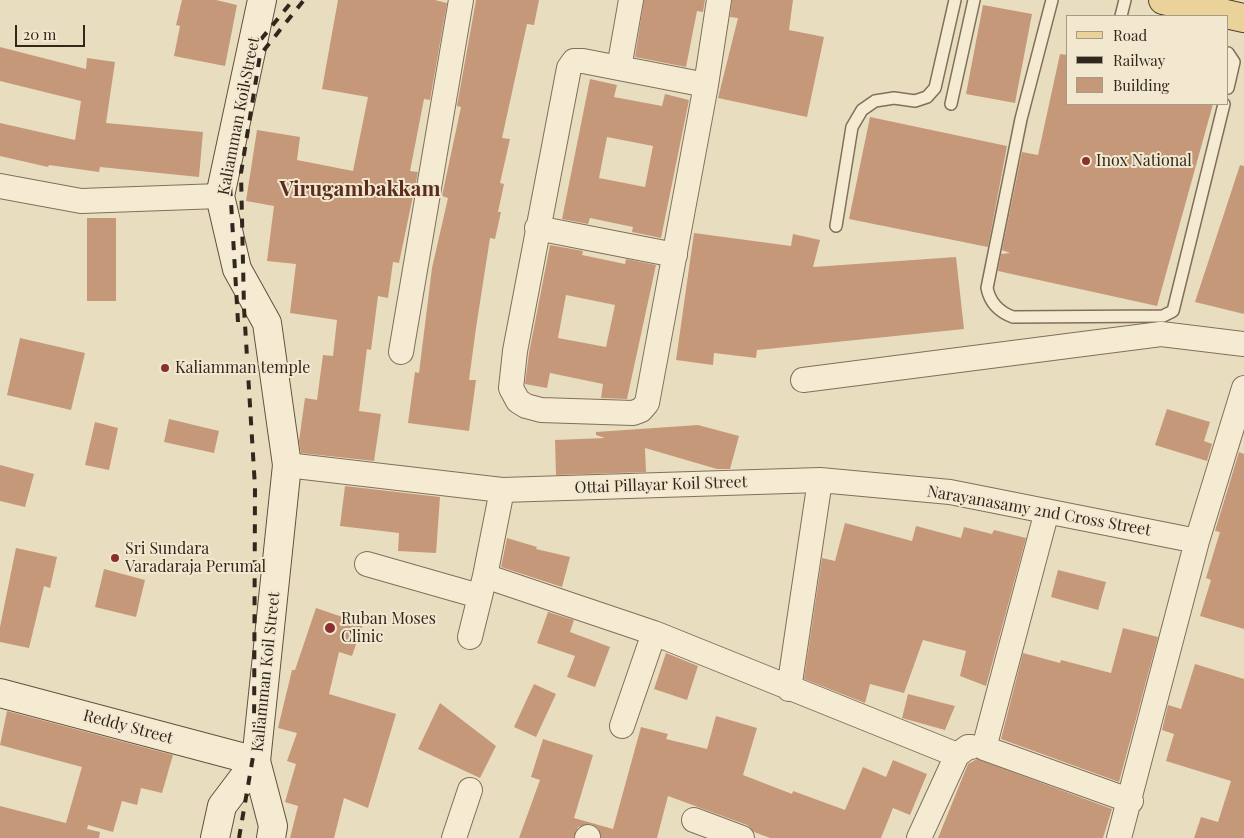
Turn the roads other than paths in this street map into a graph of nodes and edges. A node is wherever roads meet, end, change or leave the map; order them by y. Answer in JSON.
{"nodes":[{"id":1,"x":262,"y":0,"type":"edge"},
{"id":2,"x":461,"y":0,"type":"edge"},
{"id":3,"x":631,"y":0,"type":"edge"},
{"id":4,"x":719,"y":0,"type":"edge"},
{"id":5,"x":955,"y":0,"type":"edge"},
{"id":6,"x":974,"y":0,"type":"edge"},
{"id":7,"x":1052,"y":0,"type":"edge"},
{"id":8,"x":1124,"y":0,"type":"edge"},
{"id":9,"x":1163,"y":0,"type":"edge"},
{"id":10,"x":1121,"y":15,"type":"edge"},
{"id":11,"x":1244,"y":18,"type":"edge"},
{"id":12,"x":1229,"y":55,"type":"edge"},
{"id":13,"x":619,"y":68,"type":"junction"},
{"id":14,"x":1229,"y":84,"type":"edge"},
{"id":15,"x":706,"y":85,"type":"junction"},
{"id":16,"x":951,"y":104,"type":"dead end"},
{"id":17,"x":1224,"y":105,"type":"edge"},
{"id":18,"x":0,"y":186,"type":"edge"},
{"id":19,"x":220,"y":196,"type":"junction"},
{"id":20,"x":836,"y":226,"type":"dead end"},
{"id":21,"x":537,"y":228,"type":"junction"},
{"id":22,"x":675,"y":255,"type":"junction"},
{"id":23,"x":1244,"y":344,"type":"edge"},
{"id":24,"x":401,"y":352,"type":"dead end"},
{"id":25,"x":803,"y":380,"type":"dead end"},
{"id":26,"x":1244,"y":388,"type":"edge"},
{"id":27,"x":287,"y":465,"type":"junction"},
{"id":28,"x":820,"y":480,"type":"junction"},
{"id":29,"x":502,"y":490,"type":"junction"},
{"id":30,"x":1047,"y":511,"type":"junction"},
{"id":31,"x":1197,"y":541,"type":"junction"},
{"id":32,"x":367,"y":564,"type":"dead end"},
{"id":33,"x":482,"y":586,"type":"junction"},
{"id":34,"x":654,"y":633,"type":"junction"},
{"id":35,"x":470,"y":637,"type":"dead end"},
{"id":36,"x":789,"y":689,"type":"junction"},
{"id":37,"x":0,"y":693,"type":"edge"},
{"id":38,"x":622,"y":726,"type":"dead end"},
{"id":39,"x":984,"y":748,"type":"junction"},
{"id":40,"x":957,"y":755,"type":"junction"},
{"id":41,"x":256,"y":761,"type":"junction"},
{"id":42,"x":470,"y":790,"type":"dead end"},
{"id":43,"x":1130,"y":801,"type":"junction"},
{"id":44,"x":694,"y":820,"type":"dead end"},
{"id":45,"x":214,"y":838,"type":"edge"},
{"id":46,"x":271,"y":838,"type":"edge"},
{"id":47,"x":454,"y":838,"type":"edge"},
{"id":48,"x":742,"y":838,"type":"edge"},
{"id":49,"x":919,"y":838,"type":"edge"},
{"id":50,"x":1119,"y":838,"type":"edge"}],
"edges":[{"from":1,"to":19,"type":"street","name":"Kaliamman Koil Street"},
{"from":2,"to":24,"type":"street"},
{"from":3,"to":13,"type":"street"},
{"from":4,"to":15,"type":"street"},
{"from":5,"to":20,"type":"lane"},
{"from":6,"to":16,"type":"lane"},
{"from":7,"to":17,"type":"lane"},
{"from":8,"to":10,"type":"lane"},
{"from":9,"to":11,"type":"main road"},
{"from":12,"to":14,"type":"lane"},
{"from":13,"to":15,"type":"street"},
{"from":13,"to":21,"type":"street"},
{"from":15,"to":22,"type":"street"},
{"from":18,"to":19,"type":"street"},
{"from":19,"to":27,"type":"street","name":"Kaliamman Koil Street"},
{"from":21,"to":22,"type":"street"},
{"from":21,"to":22,"type":"street"},
{"from":23,"to":25,"type":"street"},
{"from":26,"to":31,"type":"street"},
{"from":27,"to":29,"type":"street","name":"Ottai Pillayar Koil Street"},
{"from":27,"to":41,"type":"street","name":"Kaliamman Koil Street"},
{"from":28,"to":29,"type":"street","name":"Ottai Pillayar Koil Street"},
{"from":28,"to":30,"type":"street","name":"Narayanasamy 2nd Cross Street"},
{"from":28,"to":36,"type":"street"},
{"from":29,"to":33,"type":"street"},
{"from":30,"to":31,"type":"street","name":"Narayanasamy 2nd Cross Street"},
{"from":30,"to":39,"type":"street"},
{"from":31,"to":43,"type":"street"},
{"from":32,"to":33,"type":"street"},
{"from":33,"to":34,"type":"street"},
{"from":33,"to":35,"type":"street"},
{"from":34,"to":36,"type":"street"},
{"from":34,"to":38,"type":"street"},
{"from":36,"to":40,"type":"street"},
{"from":37,"to":41,"type":"street","name":"Reddy Street"},
{"from":39,"to":40,"type":"street"},
{"from":39,"to":43,"type":"street"},
{"from":40,"to":49,"type":"street"},
{"from":41,"to":45,"type":"street","name":"Kaliamman Koil Street"},
{"from":41,"to":46,"type":"street","name":"Kaliamman Koil Street"},
{"from":42,"to":47,"type":"street"},
{"from":43,"to":50,"type":"street"},
{"from":44,"to":48,"type":"street"}]}
